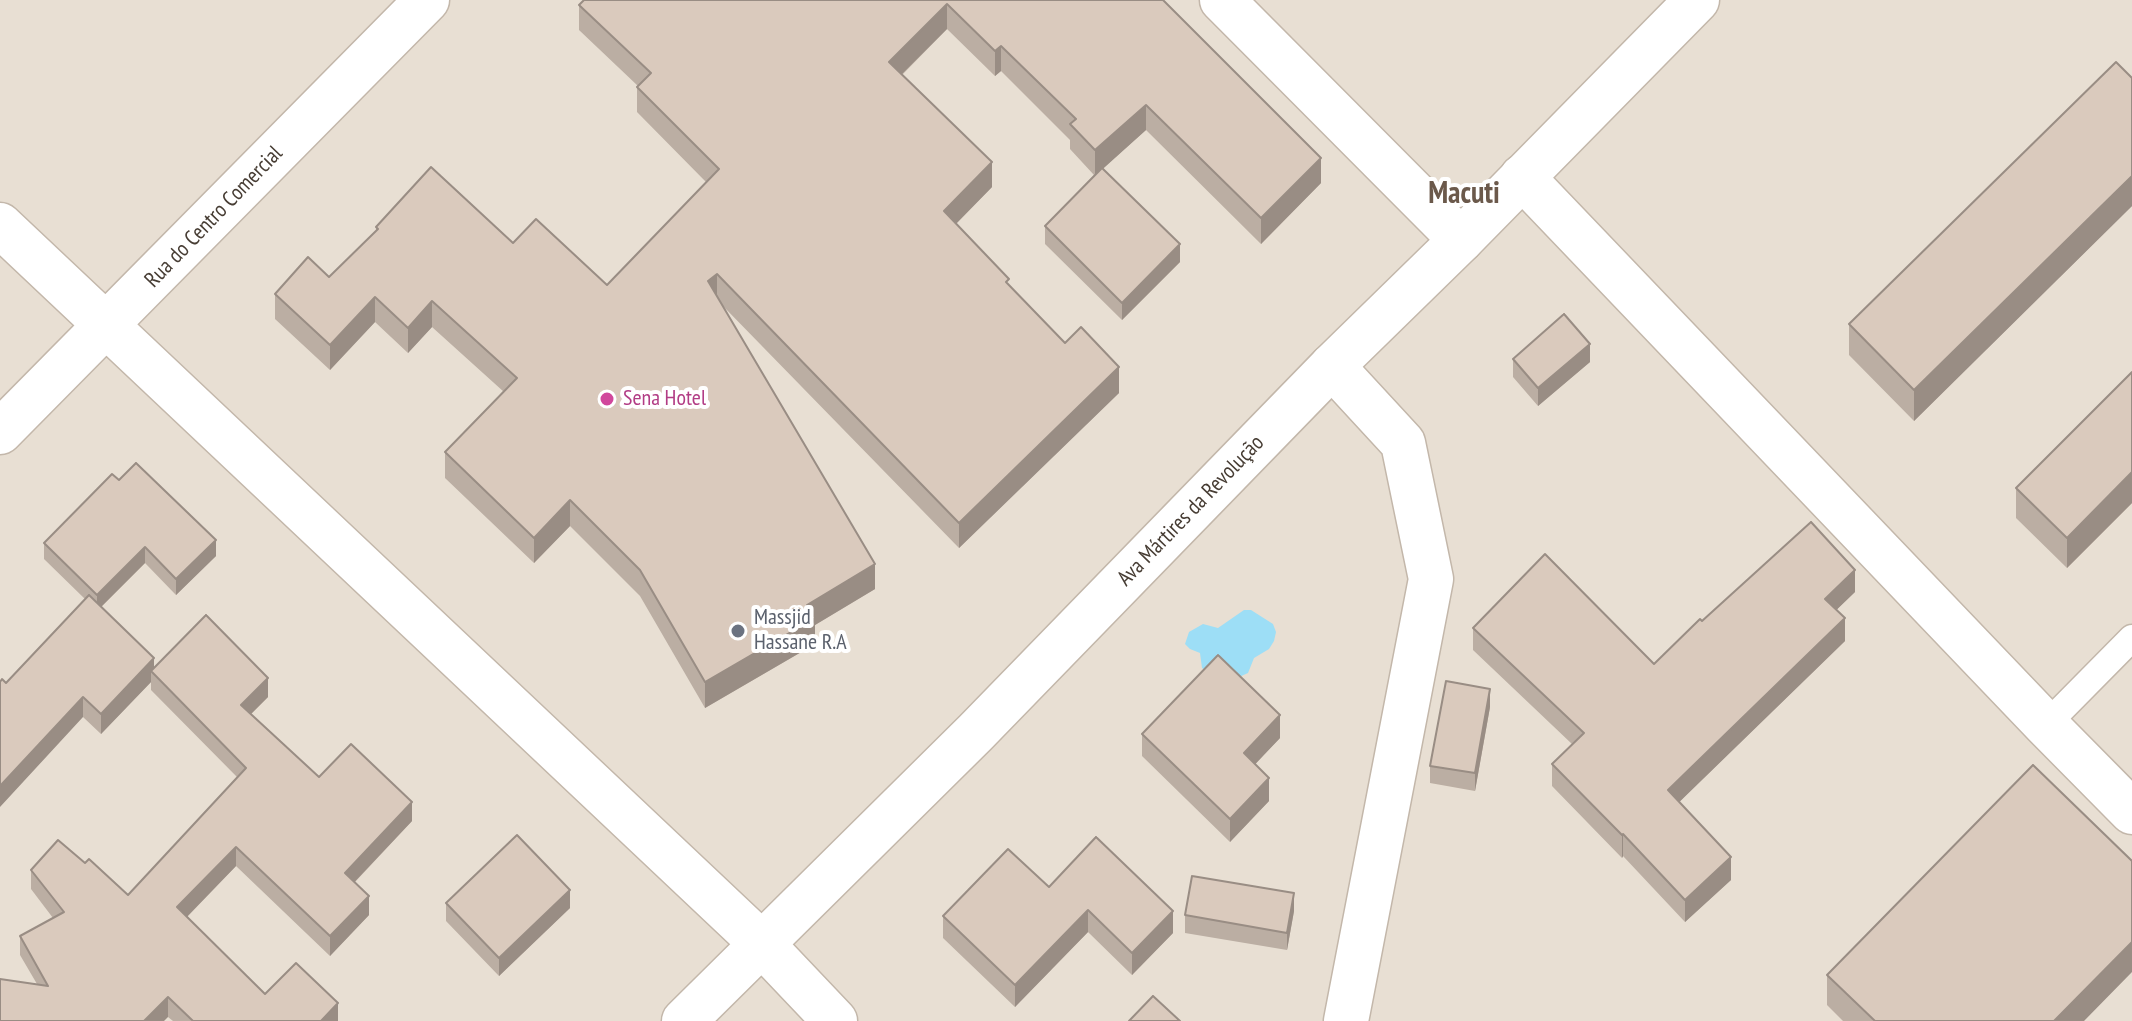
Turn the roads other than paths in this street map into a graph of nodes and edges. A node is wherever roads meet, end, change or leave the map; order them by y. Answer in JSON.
{"nodes":[{"id":1,"x":427,"y":0,"type":"edge"},
{"id":2,"x":1222,"y":0,"type":"edge"},
{"id":3,"x":1697,"y":0,"type":"edge"},
{"id":4,"x":1522,"y":177,"type":"junction"},
{"id":5,"x":0,"y":225,"type":"edge"},
{"id":6,"x":1461,"y":240,"type":"junction"},
{"id":7,"x":108,"y":325,"type":"junction"},
{"id":8,"x":1332,"y":366,"type":"junction"},
{"id":9,"x":0,"y":432,"type":"edge"},
{"id":10,"x":2132,"y":638,"type":"edge"},
{"id":11,"x":2046,"y":725,"type":"junction"},
{"id":12,"x":2132,"y":812,"type":"edge"},
{"id":13,"x":761,"y":943,"type":"junction"},
{"id":14,"x":684,"y":1021,"type":"edge"},
{"id":15,"x":835,"y":1021,"type":"edge"},
{"id":16,"x":1346,"y":1021,"type":"edge"}],
"edges":[{"from":1,"to":7,"type":"street","name":"Rua do Centro Comercial"},
{"from":2,"to":6,"type":"street"},
{"from":3,"to":4,"type":"street","name":"Ava Mártires da Revolução"},
{"from":4,"to":6,"type":"street","name":"Ava Mártires da Revolução"},
{"from":4,"to":11,"type":"street"},
{"from":5,"to":7,"type":"street"},
{"from":6,"to":8,"type":"street","name":"Ava Mártires da Revolução"},
{"from":7,"to":9,"type":"street","name":"Rua do Centro Comercial"},
{"from":7,"to":13,"type":"street"},
{"from":8,"to":13,"type":"street","name":"Ava Mártires da Revolução"},
{"from":8,"to":16,"type":"street"},
{"from":10,"to":11,"type":"lane"},
{"from":11,"to":12,"type":"street"},
{"from":13,"to":14,"type":"street","name":"Ava Mártires da Revolução"},
{"from":13,"to":15,"type":"street"}]}
